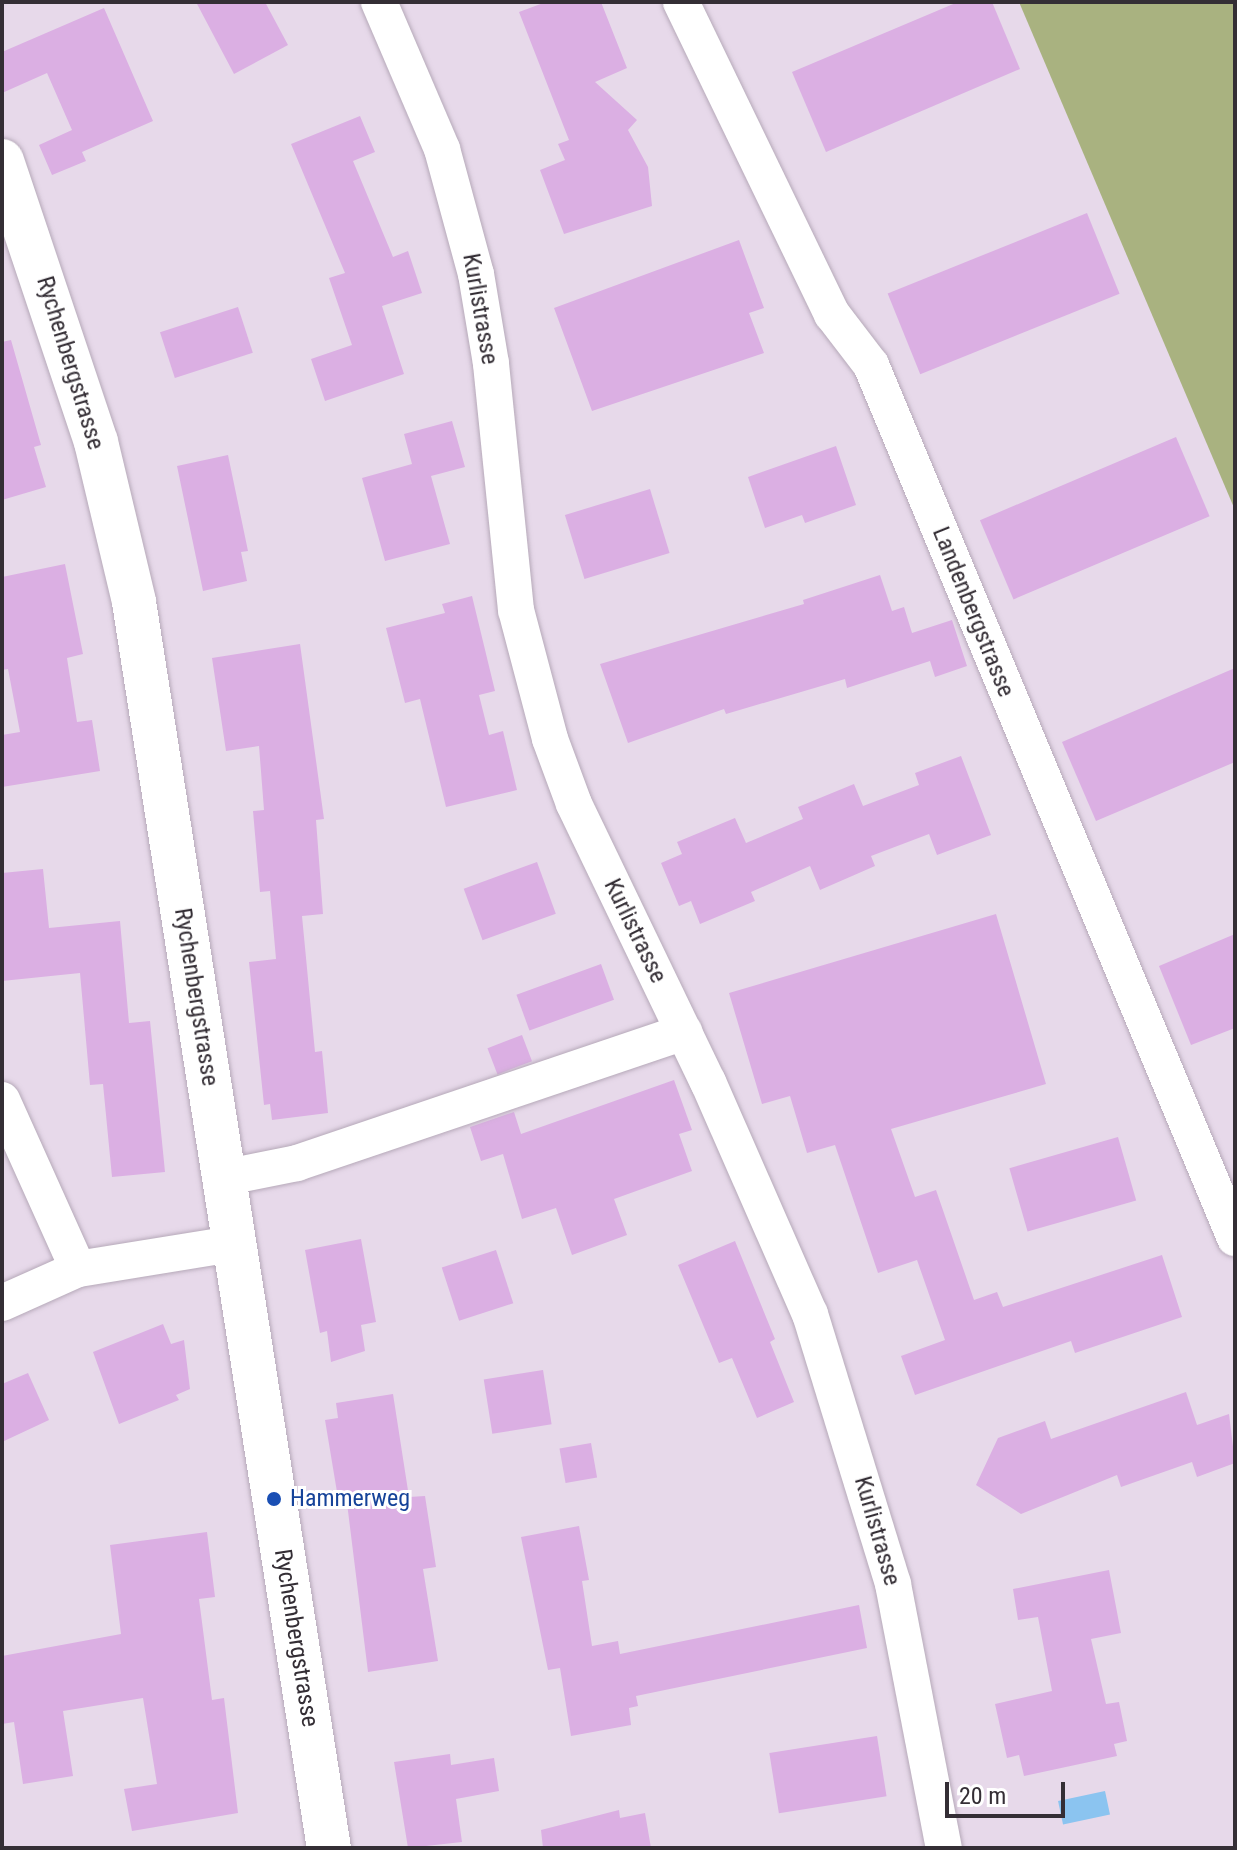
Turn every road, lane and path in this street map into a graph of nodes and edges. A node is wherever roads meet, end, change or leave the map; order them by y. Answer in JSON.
{"nodes":[{"id":1,"x":379,"y":2,"type":"edge"},
{"id":2,"x":681,"y":2,"type":"edge"},
{"id":3,"x":2,"y":161,"type":"edge"},
{"id":4,"x":684,"y":1032,"type":"junction"},
{"id":5,"x":2,"y":1100,"type":"edge"},
{"id":6,"x":227,"y":1177,"type":"junction"},
{"id":7,"x":1235,"y":1238,"type":"edge"},
{"id":8,"x":233,"y":1244,"type":"junction"},
{"id":9,"x":78,"y":1269,"type":"junction"},
{"id":10,"x":2,"y":1303,"type":"edge"},
{"id":11,"x":329,"y":1848,"type":"edge"},
{"id":12,"x":944,"y":1848,"type":"edge"}],
"edges":[{"from":1,"to":4,"type":"street","name":"Kurlistrasse"},
{"from":2,"to":7,"type":"street","name":"Landenbergstrasse"},
{"from":3,"to":6,"type":"street","name":"Rychenbergstrasse"},
{"from":4,"to":6,"type":"street"},
{"from":4,"to":12,"type":"street","name":"Kurlistrasse"},
{"from":5,"to":9,"type":"street"},
{"from":6,"to":8,"type":"street","name":"Rychenbergstrasse"},
{"from":8,"to":9,"type":"street"},
{"from":8,"to":11,"type":"street","name":"Rychenbergstrasse"},
{"from":9,"to":10,"type":"street"}]}
